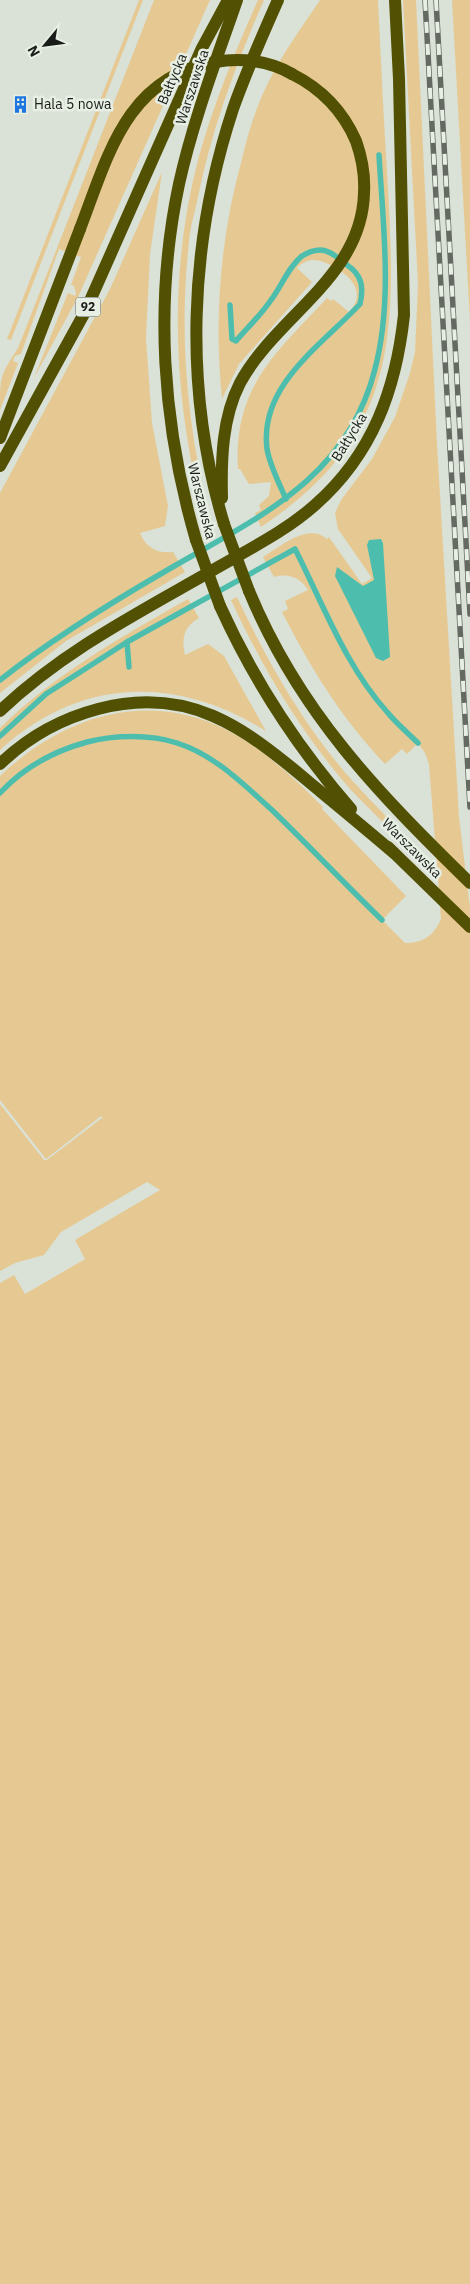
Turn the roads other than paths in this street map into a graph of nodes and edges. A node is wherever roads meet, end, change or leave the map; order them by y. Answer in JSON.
{"nodes":[{"id":1,"x":228,"y":0,"type":"edge"},
{"id":2,"x":237,"y":0,"type":"edge"},
{"id":3,"x":278,"y":0,"type":"edge"},
{"id":4,"x":394,"y":0,"type":"edge"},
{"id":5,"x":0,"y":438,"type":"edge"},
{"id":6,"x":0,"y":466,"type":"edge"},
{"id":7,"x":224,"y":524,"type":"junction"},
{"id":8,"x":0,"y":711,"type":"edge"},
{"id":9,"x":0,"y":764,"type":"edge"},
{"id":10,"x":394,"y":853,"type":"junction"},
{"id":11,"x":470,"y":883,"type":"edge"},
{"id":12,"x":470,"y":927,"type":"edge"}],
"edges":[{"from":1,"to":6,"type":"main road","name":"Bałtycka","number":"92"},
{"from":2,"to":10,"type":"main road","name":"Warszawska","bridge":true},
{"from":3,"to":7,"type":"main road","name":"Warszawska"},
{"from":4,"to":8,"type":"main road","name":"Bałtycka"},
{"from":5,"to":7,"type":"main road","bridge":true},
{"from":7,"to":11,"type":"main road","name":"Warszawska","bridge":true},
{"from":9,"to":10,"type":"main road"},
{"from":10,"to":12,"type":"main road","name":"Warszawska"}]}
